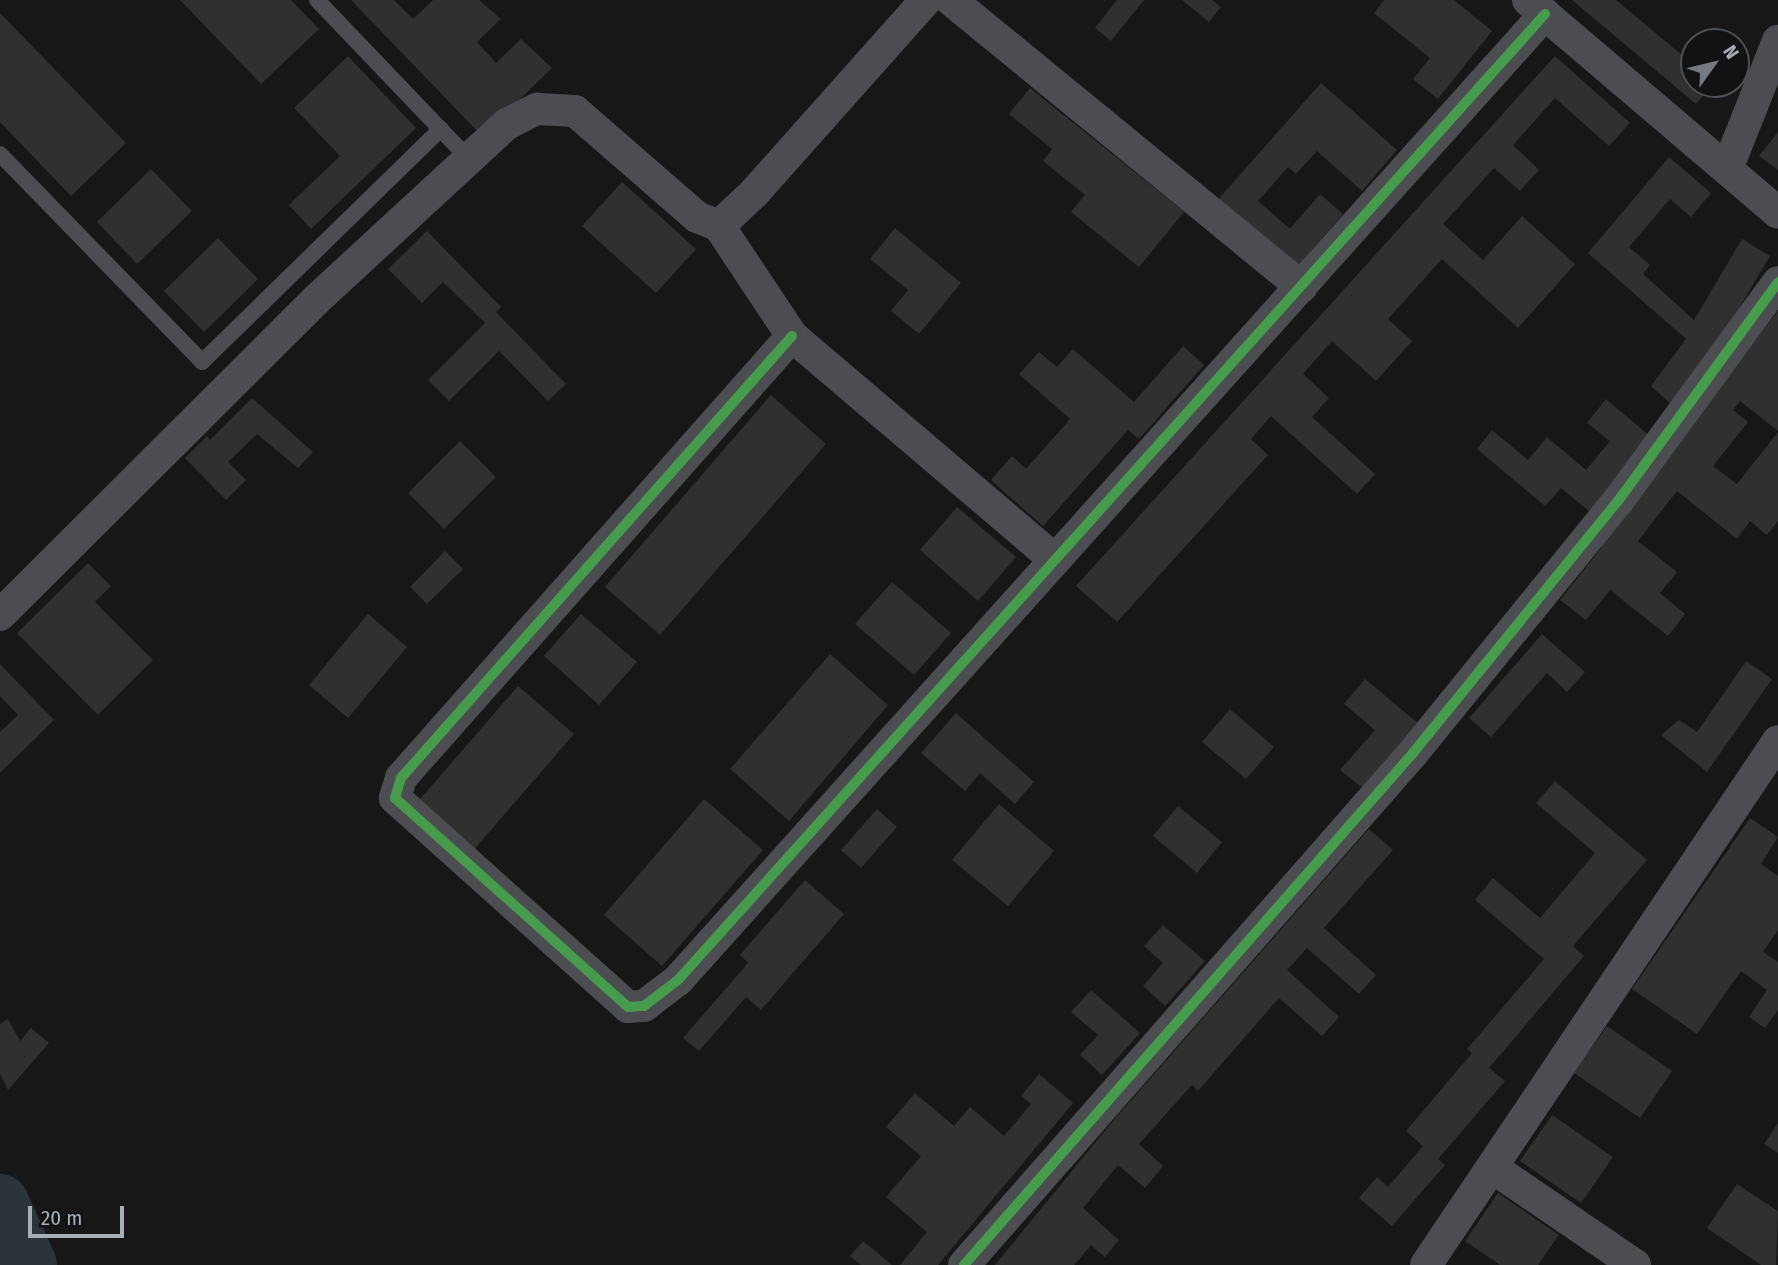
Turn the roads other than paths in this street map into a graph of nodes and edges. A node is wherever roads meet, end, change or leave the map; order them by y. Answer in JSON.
{"nodes":[{"id":1,"x":317,"y":0,"type":"edge"},
{"id":2,"x":926,"y":0,"type":"edge"},
{"id":3,"x":951,"y":0,"type":"edge"},
{"id":4,"x":1537,"y":7,"type":"edge"},
{"id":5,"x":1778,"y":41,"type":"edge"},
{"id":6,"x":441,"y":129,"type":"junction"},
{"id":7,"x":0,"y":154,"type":"edge"},
{"id":8,"x":469,"y":159,"type":"junction"},
{"id":9,"x":1727,"y":169,"type":"junction"},
{"id":10,"x":1778,"y":213,"type":"edge"},
{"id":11,"x":719,"y":226,"type":"junction"},
{"id":12,"x":1778,"y":282,"type":"edge"},
{"id":13,"x":1302,"y":288,"type":"junction"},
{"id":14,"x":792,"y":336,"type":"junction"},
{"id":15,"x":1053,"y":558,"type":"junction"},
{"id":16,"x":0,"y":615,"type":"edge"},
{"id":17,"x":1778,"y":741,"type":"edge"},
{"id":18,"x":1493,"y":1168,"type":"junction"},
{"id":19,"x":964,"y":1265,"type":"edge"},
{"id":20,"x":1426,"y":1265,"type":"edge"},
{"id":21,"x":1635,"y":1265,"type":"edge"}],
"edges":[{"from":1,"to":6,"type":"lane"},
{"from":2,"to":11,"type":"street"},
{"from":3,"to":13,"type":"street"},
{"from":4,"to":9,"type":"street"},
{"from":4,"to":13,"type":"street"},
{"from":5,"to":9,"type":"street"},
{"from":6,"to":7,"type":"lane"},
{"from":6,"to":8,"type":"lane"},
{"from":8,"to":11,"type":"street"},
{"from":8,"to":16,"type":"street"},
{"from":9,"to":10,"type":"street"},
{"from":11,"to":14,"type":"street"},
{"from":12,"to":19,"type":"street"},
{"from":13,"to":15,"type":"street"},
{"from":14,"to":15,"type":"street"},
{"from":14,"to":15,"type":"street"},
{"from":17,"to":18,"type":"street"},
{"from":18,"to":20,"type":"street"},
{"from":18,"to":21,"type":"street"}]}
